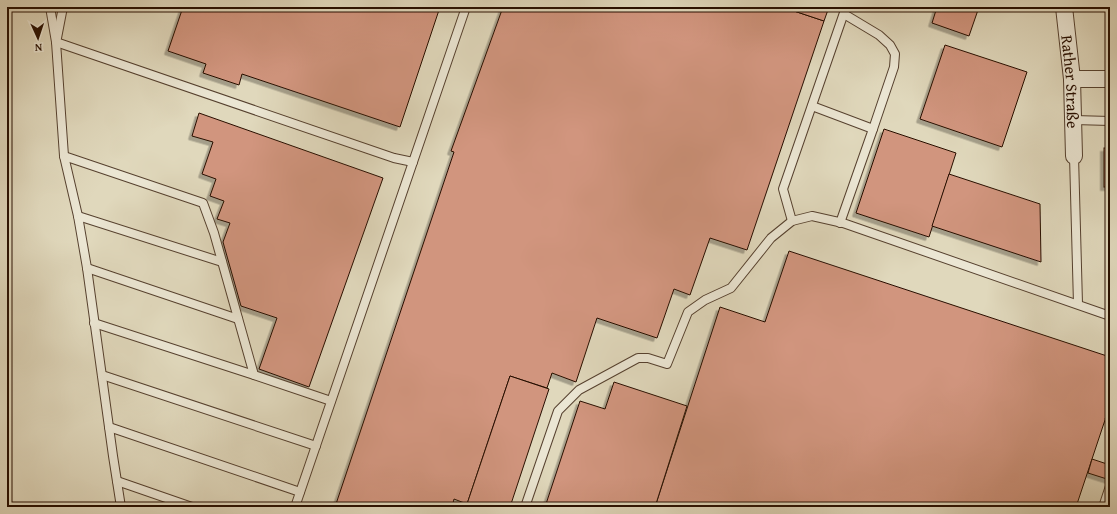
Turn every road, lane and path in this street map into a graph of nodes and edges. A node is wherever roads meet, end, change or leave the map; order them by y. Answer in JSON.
{"nodes":[{"id":1,"x":50,"y":7,"type":"edge"},
{"id":2,"x":63,"y":7,"type":"edge"},
{"id":3,"x":466,"y":7,"type":"edge"},
{"id":4,"x":1064,"y":7,"type":"edge"},
{"id":5,"x":845,"y":11,"type":"edge"},
{"id":6,"x":56,"y":42,"type":"junction"},
{"id":7,"x":1110,"y":78,"type":"edge"},
{"id":8,"x":1072,"y":79,"type":"junction"},
{"id":9,"x":812,"y":106,"type":"junction"},
{"id":10,"x":1074,"y":120,"type":"junction"},
{"id":11,"x":1110,"y":121,"type":"edge"},
{"id":12,"x":873,"y":129,"type":"junction"},
{"id":13,"x":64,"y":156,"type":"junction"},
{"id":14,"x":1074,"y":156,"type":"joint"},
{"id":15,"x":413,"y":162,"type":"junction"},
{"id":16,"x":78,"y":216,"type":"junction"},
{"id":17,"x":792,"y":221,"type":"junction"},
{"id":18,"x":840,"y":223,"type":"junction"},
{"id":19,"x":222,"y":262,"type":"junction"},
{"id":20,"x":87,"y":268,"type":"junction"},
{"id":21,"x":1078,"y":304,"type":"junction"},
{"id":22,"x":1110,"y":316,"type":"edge"},
{"id":23,"x":238,"y":319,"type":"junction"},
{"id":24,"x":94,"y":322,"type":"junction"},
{"id":25,"x":102,"y":375,"type":"junction"},
{"id":26,"x":254,"y":375,"type":"junction"},
{"id":27,"x":332,"y":401,"type":"junction"},
{"id":28,"x":109,"y":427,"type":"junction"},
{"id":29,"x":316,"y":446,"type":"junction"},
{"id":30,"x":117,"y":482,"type":"junction"},
{"id":31,"x":1110,"y":486,"type":"edge"},
{"id":32,"x":300,"y":492,"type":"junction"},
{"id":33,"x":121,"y":507,"type":"edge"},
{"id":34,"x":192,"y":507,"type":"edge"},
{"id":35,"x":295,"y":507,"type":"edge"},
{"id":36,"x":525,"y":507,"type":"edge"},
{"id":37,"x":1103,"y":507,"type":"edge"}],
"edges":[{"from":1,"to":6,"type":"lane"},
{"from":2,"to":6,"type":"lane"},
{"from":3,"to":15,"type":"lane"},
{"from":4,"to":8,"type":"street","name":"Rather Straße"},
{"from":5,"to":9,"type":"lane"},
{"from":5,"to":12,"type":"lane"},
{"from":6,"to":13,"type":"lane"},
{"from":6,"to":15,"type":"lane"},
{"from":7,"to":8,"type":"street"},
{"from":8,"to":10,"type":"street","name":"Rather Straße"},
{"from":9,"to":12,"type":"lane"},
{"from":9,"to":17,"type":"lane"},
{"from":10,"to":11,"type":"lane"},
{"from":10,"to":14,"type":"street","name":"Rather Straße"},
{"from":12,"to":18,"type":"lane"},
{"from":13,"to":16,"type":"lane"},
{"from":13,"to":19,"type":"lane"},
{"from":14,"to":21,"type":"lane"},
{"from":15,"to":27,"type":"lane"},
{"from":16,"to":19,"type":"lane"},
{"from":16,"to":20,"type":"lane"},
{"from":17,"to":18,"type":"lane"},
{"from":17,"to":36,"type":"lane"},
{"from":18,"to":21,"type":"lane"},
{"from":19,"to":23,"type":"lane"},
{"from":20,"to":23,"type":"lane"},
{"from":20,"to":24,"type":"lane"},
{"from":21,"to":22,"type":"lane"},
{"from":23,"to":26,"type":"lane"},
{"from":24,"to":25,"type":"lane"},
{"from":24,"to":26,"type":"lane"},
{"from":25,"to":28,"type":"lane"},
{"from":25,"to":29,"type":"lane"},
{"from":26,"to":27,"type":"lane"},
{"from":27,"to":29,"type":"lane"},
{"from":28,"to":30,"type":"lane"},
{"from":28,"to":32,"type":"lane"},
{"from":29,"to":32,"type":"lane"},
{"from":30,"to":33,"type":"lane"},
{"from":30,"to":34,"type":"lane"},
{"from":31,"to":37,"type":"lane"},
{"from":32,"to":35,"type":"lane"}]}
